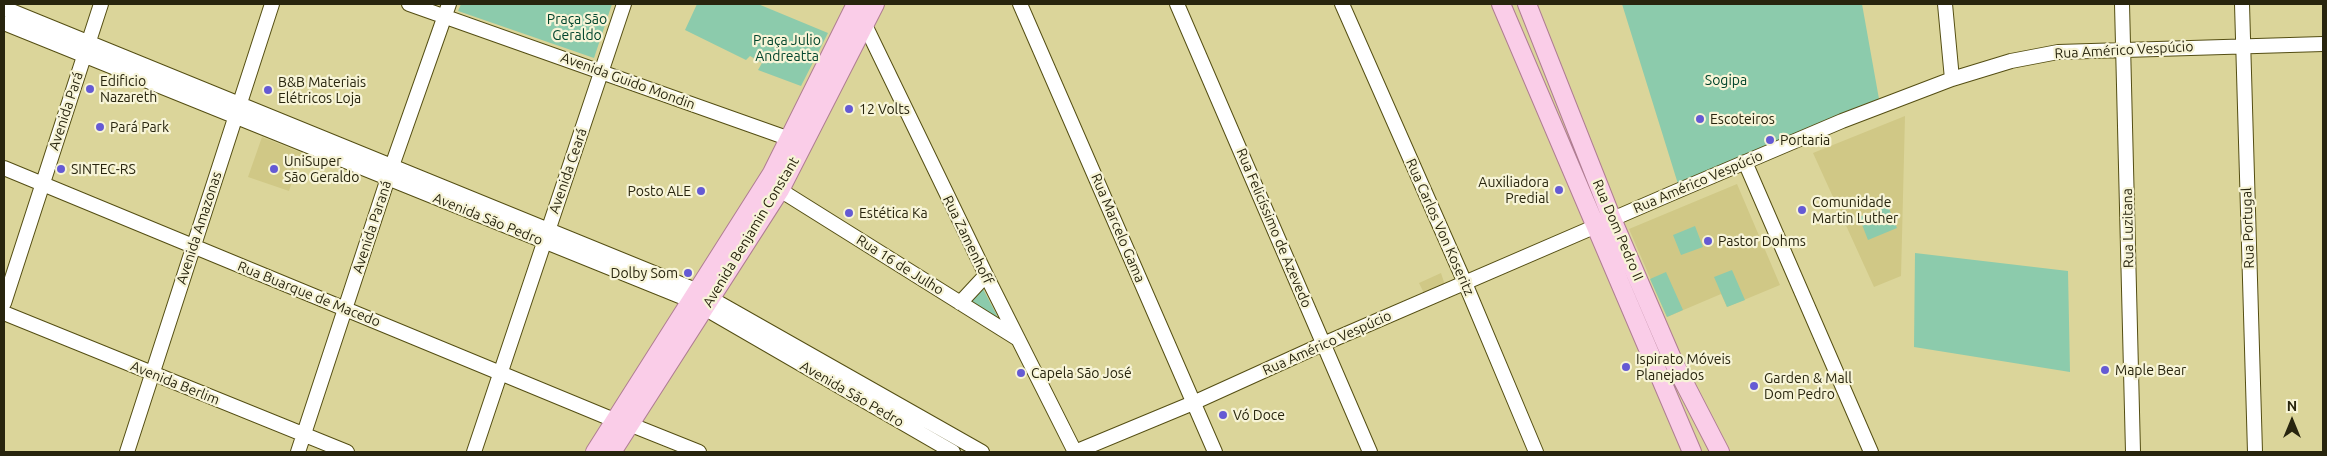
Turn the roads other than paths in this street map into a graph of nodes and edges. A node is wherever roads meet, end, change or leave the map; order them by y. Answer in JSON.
{"nodes":[{"id":1,"x":101,"y":4,"type":"edge"},
{"id":2,"x":272,"y":4,"type":"edge"},
{"id":3,"x":409,"y":4,"type":"edge"},
{"id":4,"x":624,"y":4,"type":"edge"},
{"id":5,"x":856,"y":4,"type":"edge"},
{"id":6,"x":875,"y":4,"type":"edge"},
{"id":7,"x":1020,"y":4,"type":"edge"},
{"id":8,"x":1177,"y":4,"type":"edge"},
{"id":9,"x":1342,"y":4,"type":"edge"},
{"id":10,"x":1502,"y":4,"type":"edge"},
{"id":11,"x":1526,"y":4,"type":"edge"},
{"id":12,"x":1945,"y":4,"type":"edge"},
{"id":13,"x":2122,"y":4,"type":"edge"},
{"id":14,"x":2242,"y":4,"type":"edge"},
{"id":15,"x":4,"y":8,"type":"edge"},
{"id":16,"x":447,"y":10,"type":"edge"},
{"id":17,"x":4,"y":23,"type":"edge"},
{"id":18,"x":865,"y":25,"type":"junction"},
{"id":19,"x":2323,"y":44,"type":"edge"},
{"id":20,"x":2243,"y":46,"type":"junction"},
{"id":21,"x":86,"y":49,"type":"junction"},
{"id":22,"x":2123,"y":49,"type":"junction"},
{"id":23,"x":601,"y":72,"type":"junction"},
{"id":24,"x":1952,"y":78,"type":"junction"},
{"id":25,"x":237,"y":110,"type":"junction"},
{"id":26,"x":790,"y":139,"type":"junction"},
{"id":27,"x":1745,"y":162,"type":"junction"},
{"id":28,"x":4,"y":168,"type":"edge"},
{"id":29,"x":390,"y":172,"type":"junction"},
{"id":30,"x":42,"y":184,"type":"junction"},
{"id":31,"x":780,"y":190,"type":"junction"},
{"id":32,"x":1612,"y":219,"type":"junction"},
{"id":33,"x":1595,"y":226,"type":"junction"},
{"id":34,"x":546,"y":236,"type":"junction"},
{"id":35,"x":193,"y":246,"type":"junction"},
{"id":36,"x":986,"y":276,"type":"junction"},
{"id":37,"x":1465,"y":283,"type":"junction"},
{"id":38,"x":702,"y":300,"type":"junction"},
{"id":39,"x":4,"y":303,"type":"edge"},
{"id":40,"x":960,"y":303,"type":"junction"},
{"id":41,"x":345,"y":309,"type":"junction"},
{"id":42,"x":4,"y":313,"type":"edge"},
{"id":43,"x":1019,"y":340,"type":"junction"},
{"id":44,"x":1323,"y":344,"type":"junction"},
{"id":45,"x":501,"y":373,"type":"junction"},
{"id":46,"x":152,"y":374,"type":"junction"},
{"id":47,"x":1193,"y":403,"type":"junction"},
{"id":48,"x":621,"y":422,"type":"junction"},
{"id":49,"x":921,"y":426,"type":"junction"},
{"id":50,"x":304,"y":435,"type":"junction"},
{"id":51,"x":963,"y":448,"type":"edge"},
{"id":52,"x":127,"y":452,"type":"edge"},
{"id":53,"x":298,"y":452,"type":"edge"},
{"id":54,"x":347,"y":452,"type":"edge"},
{"id":55,"x":474,"y":452,"type":"edge"},
{"id":56,"x":594,"y":452,"type":"edge"},
{"id":57,"x":612,"y":452,"type":"edge"},
{"id":58,"x":699,"y":452,"type":"edge"},
{"id":59,"x":954,"y":452,"type":"edge"},
{"id":60,"x":982,"y":452,"type":"edge"},
{"id":61,"x":1075,"y":452,"type":"edge"},
{"id":62,"x":1215,"y":452,"type":"edge"},
{"id":63,"x":1370,"y":452,"type":"edge"},
{"id":64,"x":1536,"y":452,"type":"edge"},
{"id":65,"x":1692,"y":452,"type":"edge"},
{"id":66,"x":1720,"y":452,"type":"edge"},
{"id":67,"x":1871,"y":452,"type":"edge"},
{"id":68,"x":2133,"y":452,"type":"edge"},
{"id":69,"x":2255,"y":452,"type":"edge"}],
"edges":[{"from":1,"to":21,"type":"street","name":"Avenida Pará"},
{"from":2,"to":25,"type":"street","name":"Avenida Amazonas"},
{"from":3,"to":16,"type":"street","name":"Avenida Guido Mondin"},
{"from":4,"to":23,"type":"street","name":"Avenida Ceará"},
{"from":5,"to":26,"type":"main road","name":"Avenida Benjamin Constant"},
{"from":6,"to":18,"type":"main road","name":"Avenida Benjamin Constant"},
{"from":7,"to":47,"type":"street","name":"Rua Marcelo Gama"},
{"from":8,"to":44,"type":"street","name":"Rua Felicíssimo de Azevedo"},
{"from":9,"to":37,"type":"street","name":"Rua Carlos Von Koseritz"},
{"from":10,"to":33,"type":"main road","name":"Rua Dom Pedro II"},
{"from":11,"to":32,"type":"main road","name":"Rua Dom Pedro II"},
{"from":12,"to":24,"type":"street"},
{"from":13,"to":22,"type":"street","name":"Rua Luzitana"},
{"from":14,"to":20,"type":"street","name":"Rua Portugal"},
{"from":15,"to":21,"type":"street","name":"Avenida São Pedro"},
{"from":16,"to":23,"type":"street","name":"Avenida Guido Mondin"},
{"from":16,"to":29,"type":"street","name":"Avenida Paraná"},
{"from":17,"to":21,"type":"street","name":"Avenida São Pedro"},
{"from":18,"to":31,"type":"main road","name":"Avenida Benjamin Constant"},
{"from":18,"to":36,"type":"street","name":"Rua Zamenhoff"},
{"from":19,"to":20,"type":"street","name":"Rua Américo Vespúcio"},
{"from":20,"to":22,"type":"street","name":"Rua Américo Vespúcio"},
{"from":20,"to":69,"type":"street","name":"Rua Portugal"},
{"from":21,"to":25,"type":"street","name":"Avenida São Pedro"},
{"from":21,"to":30,"type":"street","name":"Avenida Pará"},
{"from":22,"to":24,"type":"street","name":"Rua Américo Vespúcio"},
{"from":22,"to":68,"type":"street","name":"Rua Luzitana"},
{"from":23,"to":26,"type":"street","name":"Avenida Guido Mondin"},
{"from":23,"to":34,"type":"street","name":"Avenida Ceará"},
{"from":24,"to":27,"type":"street","name":"Rua Américo Vespúcio"},
{"from":25,"to":29,"type":"street","name":"Avenida São Pedro"},
{"from":25,"to":35,"type":"street","name":"Avenida Amazonas"},
{"from":26,"to":38,"type":"main road","name":"Avenida Benjamin Constant"},
{"from":27,"to":32,"type":"street","name":"Rua Américo Vespúcio"},
{"from":27,"to":67,"type":"street"},
{"from":28,"to":30,"type":"street","name":"Rua Buarque de Macedo"},
{"from":29,"to":34,"type":"street","name":"Avenida São Pedro"},
{"from":29,"to":41,"type":"street","name":"Avenida Paraná"},
{"from":30,"to":35,"type":"street","name":"Rua Buarque de Macedo"},
{"from":30,"to":39,"type":"street","name":"Avenida Pará"},
{"from":31,"to":38,"type":"main road","name":"Avenida Benjamin Constant"},
{"from":31,"to":40,"type":"street","name":"Rua 16 de Julho"},
{"from":32,"to":33,"type":"street","name":"Rua Américo Vespúcio"},
{"from":32,"to":66,"type":"main road","name":"Rua Dom Pedro II"},
{"from":33,"to":37,"type":"street","name":"Rua Américo Vespúcio"},
{"from":33,"to":65,"type":"main road","name":"Rua Dom Pedro II"},
{"from":34,"to":38,"type":"street","name":"Avenida São Pedro"},
{"from":34,"to":45,"type":"street","name":"Avenida Ceará"},
{"from":35,"to":41,"type":"street","name":"Rua Buarque de Macedo"},
{"from":35,"to":46,"type":"street","name":"Avenida Amazonas"},
{"from":36,"to":40,"type":"street"},
{"from":36,"to":43,"type":"street","name":"Rua Zamenhoff"},
{"from":37,"to":44,"type":"street","name":"Rua Américo Vespúcio"},
{"from":37,"to":64,"type":"street","name":"Rua Carlos Von Koseritz"},
{"from":38,"to":48,"type":"main road","name":"Avenida Benjamin Constant"},
{"from":38,"to":49,"type":"street","name":"Avenida São Pedro"},
{"from":40,"to":43,"type":"street","name":"Rua 16 de Julho"},
{"from":41,"to":45,"type":"street","name":"Rua Buarque de Macedo"},
{"from":41,"to":50,"type":"street","name":"Avenida Paraná"},
{"from":42,"to":46,"type":"street","name":"Avenida Berlim"},
{"from":43,"to":61,"type":"street","name":"Rua Zamenhoff"},
{"from":44,"to":47,"type":"street","name":"Rua Américo Vespúcio"},
{"from":44,"to":63,"type":"street","name":"Rua Felicíssimo de Azevedo"},
{"from":45,"to":48,"type":"street","name":"Rua Buarque de Macedo"},
{"from":45,"to":55,"type":"street","name":"Avenida Ceará"},
{"from":46,"to":50,"type":"street","name":"Avenida Berlim"},
{"from":46,"to":52,"type":"street","name":"Avenida Amazonas"},
{"from":47,"to":61,"type":"street","name":"Rua Américo Vespúcio"},
{"from":47,"to":62,"type":"street","name":"Rua Marcelo Gama"},
{"from":48,"to":56,"type":"main road","name":"Avenida Benjamin Constant"},
{"from":48,"to":57,"type":"main road","name":"Avenida Benjamin Constant"},
{"from":48,"to":58,"type":"street","name":"Rua Buarque de Macedo"},
{"from":49,"to":51,"type":"street","name":"Avenida São Pedro"},
{"from":49,"to":59,"type":"street","name":"Avenida São Pedro"},
{"from":50,"to":53,"type":"street","name":"Avenida Paraná"},
{"from":50,"to":54,"type":"street","name":"Avenida Berlim"},
{"from":51,"to":60,"type":"street","name":"Avenida São Pedro"}]}
